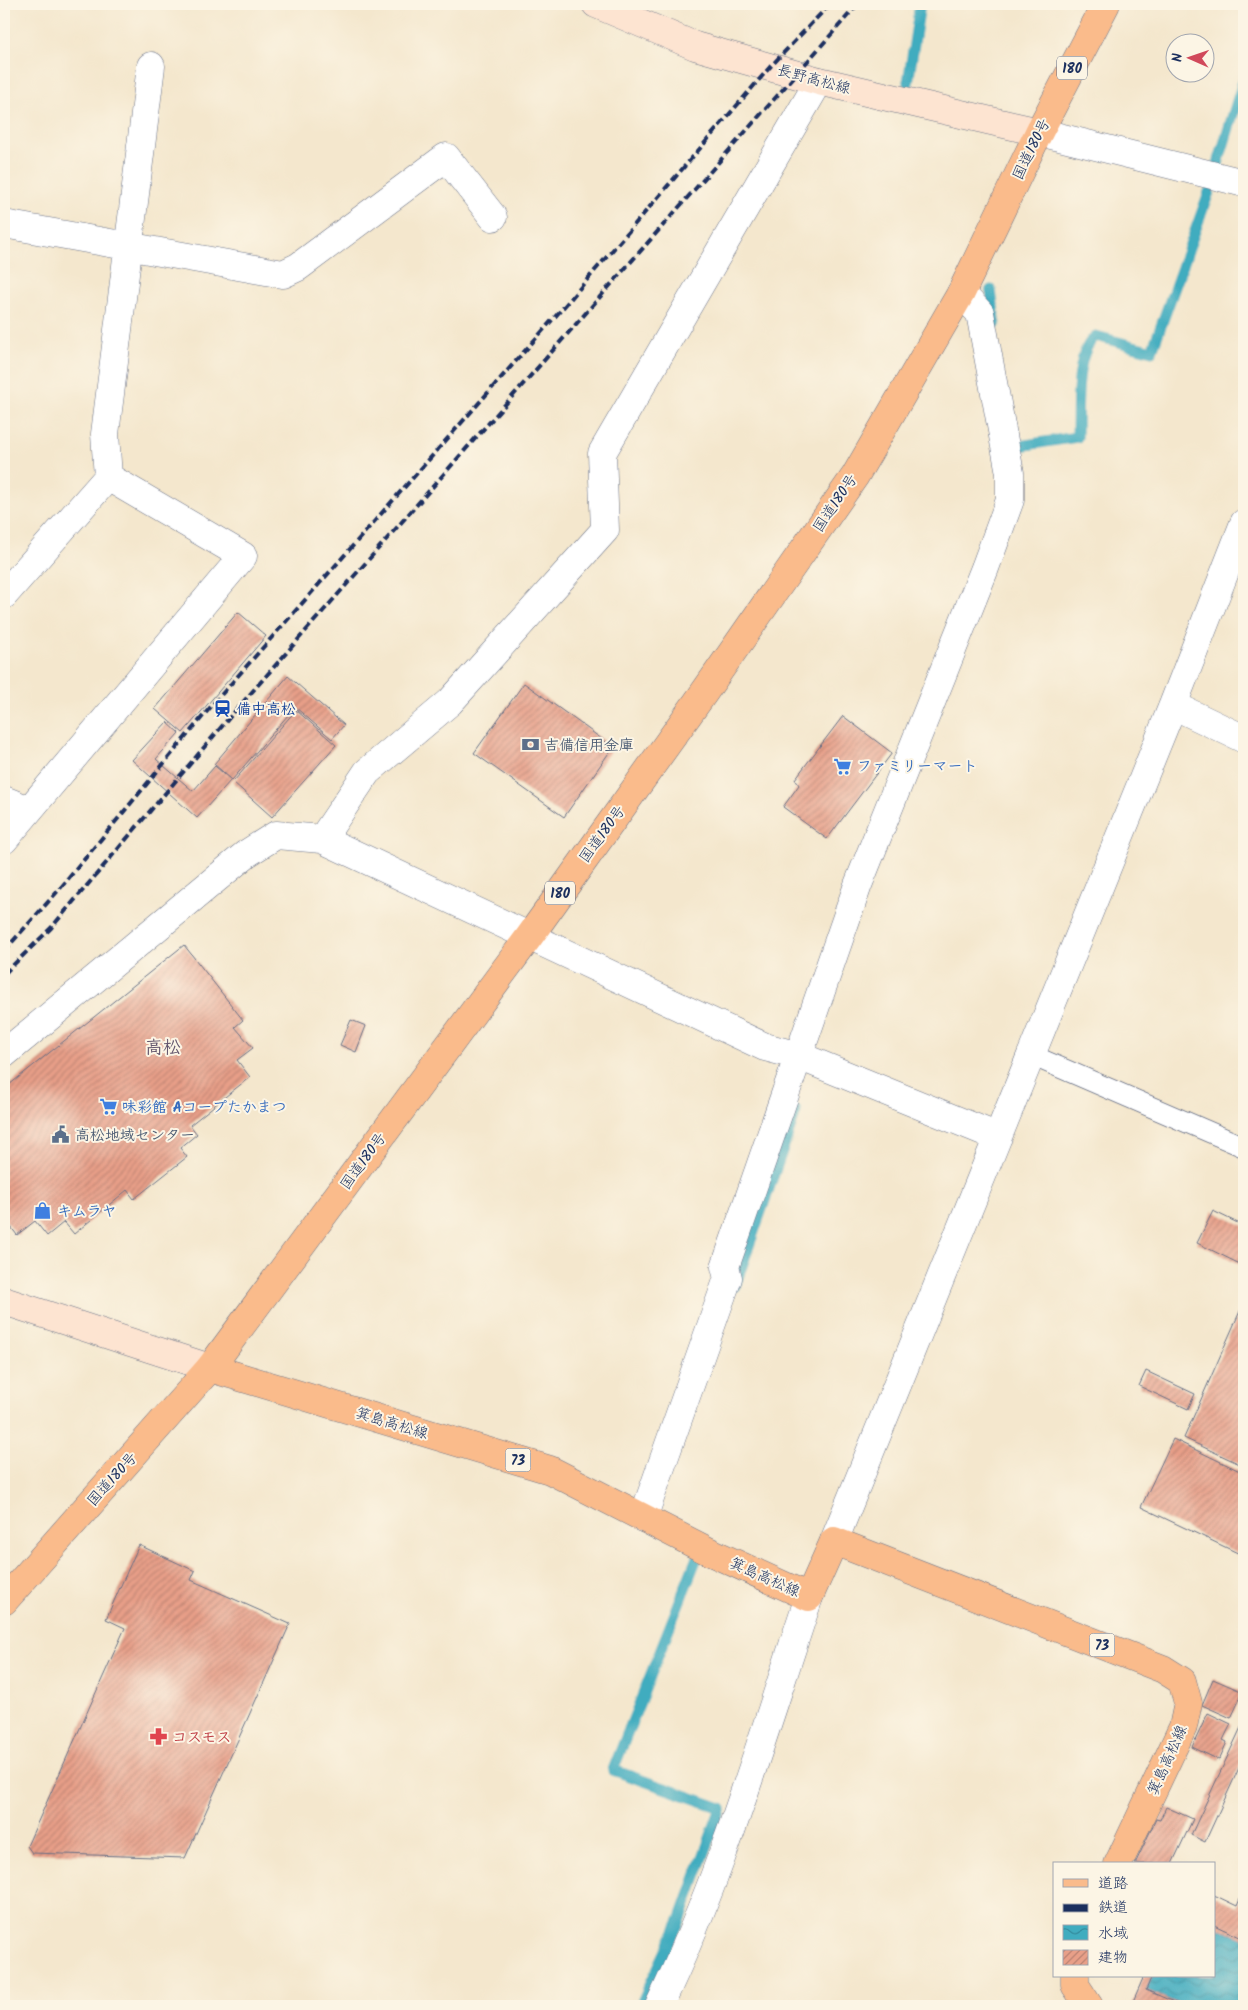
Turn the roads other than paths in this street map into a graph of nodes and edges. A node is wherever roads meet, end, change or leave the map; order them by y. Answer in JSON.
{"nodes":[{"id":1,"x":596,"y":4,"type":"edge"},
{"id":2,"x":1106,"y":4,"type":"edge"},
{"id":3,"x":151,"y":66,"type":"dead end"},
{"id":4,"x":819,"y":81,"type":"junction"},
{"id":5,"x":1039,"y":132,"type":"junction"},
{"id":6,"x":1244,"y":184,"type":"edge"},
{"id":7,"x":493,"y":217,"type":"dead end"},
{"id":8,"x":4,"y":224,"type":"edge"},
{"id":9,"x":128,"y":247,"type":"junction"},
{"id":10,"x":961,"y":293,"type":"junction"},
{"id":11,"x":108,"y":477,"type":"junction"},
{"id":12,"x":1244,"y":522,"type":"edge"},
{"id":13,"x":4,"y":595,"type":"edge"},
{"id":14,"x":1173,"y":705,"type":"junction"},
{"id":15,"x":1244,"y":739,"type":"edge"},
{"id":16,"x":4,"y":800,"type":"edge"},
{"id":17,"x":29,"y":810,"type":"junction"},
{"id":18,"x":322,"y":839,"type":"junction"},
{"id":19,"x":4,"y":840,"type":"edge"},
{"id":20,"x":529,"y":936,"type":"junction"},
{"id":21,"x":4,"y":1054,"type":"edge"},
{"id":22,"x":1031,"y":1055,"type":"junction"},
{"id":23,"x":799,"y":1056,"type":"junction"},
{"id":24,"x":998,"y":1137,"type":"junction"},
{"id":25,"x":1244,"y":1147,"type":"edge"},
{"id":26,"x":4,"y":1301,"type":"edge"},
{"id":27,"x":210,"y":1368,"type":"junction"},
{"id":28,"x":643,"y":1518,"type":"junction"},
{"id":29,"x":834,"y":1541,"type":"junction"},
{"id":30,"x":809,"y":1597,"type":"junction"},
{"id":31,"x":4,"y":1601,"type":"edge"},
{"id":32,"x":1119,"y":1862,"type":"edge"},
{"id":33,"x":1075,"y":1978,"type":"edge"},
{"id":34,"x":659,"y":2006,"type":"edge"},
{"id":35,"x":1089,"y":2006,"type":"edge"}],
"edges":[{"from":1,"to":4,"type":"main road","name":"長野高松線"},
{"from":2,"to":5,"type":"main road","name":"国道180号","number":"180"},
{"from":3,"to":9,"type":"street"},
{"from":4,"to":5,"type":"main road","name":"長野高松線"},
{"from":4,"to":18,"type":"street"},
{"from":5,"to":6,"type":"street"},
{"from":5,"to":10,"type":"main road","name":"国道180号","number":"180"},
{"from":7,"to":9,"type":"street"},
{"from":8,"to":9,"type":"street"},
{"from":9,"to":11,"type":"street"},
{"from":10,"to":20,"type":"main road","name":"国道180号","number":"180"},
{"from":10,"to":23,"type":"street"},
{"from":11,"to":13,"type":"street"},
{"from":11,"to":17,"type":"street"},
{"from":12,"to":14,"type":"street"},
{"from":14,"to":15,"type":"street"},
{"from":14,"to":22,"type":"street"},
{"from":16,"to":17,"type":"street"},
{"from":17,"to":19,"type":"street"},
{"from":18,"to":20,"type":"street"},
{"from":18,"to":21,"type":"street"},
{"from":20,"to":23,"type":"street"},
{"from":20,"to":27,"type":"main road","name":"国道180号","number":"180"},
{"from":22,"to":24,"type":"street"},
{"from":22,"to":25,"type":"lane"},
{"from":23,"to":24,"type":"street"},
{"from":23,"to":28,"type":"street"},
{"from":24,"to":29,"type":"street"},
{"from":26,"to":27,"type":"main road"},
{"from":27,"to":28,"type":"main road","name":"箕島高松線","number":"73"},
{"from":27,"to":31,"type":"main road","name":"国道180号","number":"180"},
{"from":28,"to":30,"type":"main road","name":"箕島高松線","number":"73"},
{"from":29,"to":30,"type":"main road","name":"箕島高松線"},
{"from":29,"to":32,"type":"main road","name":"箕島高松線","number":"73"},
{"from":30,"to":34,"type":"street"},
{"from":33,"to":35,"type":"main road"}]}
